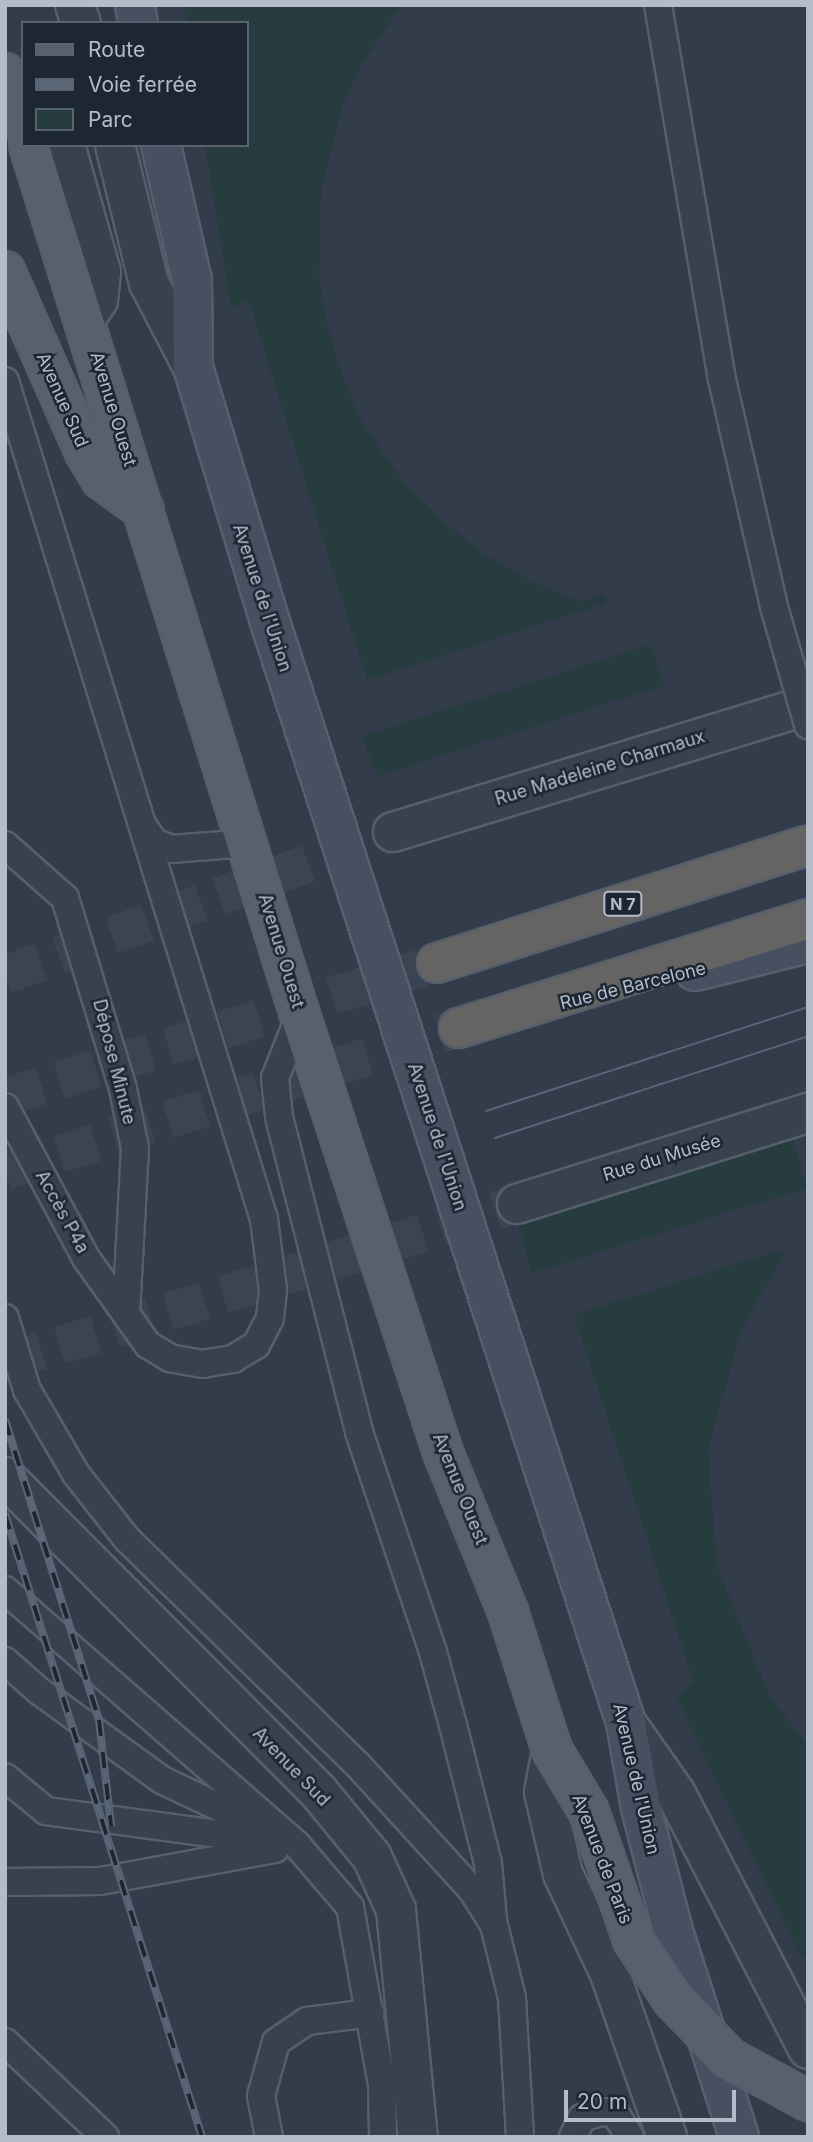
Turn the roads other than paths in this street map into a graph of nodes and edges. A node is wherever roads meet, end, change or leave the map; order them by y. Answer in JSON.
{"nodes":[{"id":1,"x":658,"y":5,"type":"edge"},
{"id":2,"x":5,"y":73,"type":"edge"},
{"id":3,"x":21,"y":120,"type":"edge"},
{"id":4,"x":30,"y":147,"type":"edge"},
{"id":5,"x":66,"y":147,"type":"edge"},
{"id":6,"x":115,"y":147,"type":"edge"},
{"id":7,"x":161,"y":147,"type":"edge"},
{"id":8,"x":5,"y":271,"type":"edge"},
{"id":9,"x":86,"y":318,"type":"junction"},
{"id":10,"x":193,"y":367,"type":"junction"},
{"id":11,"x":5,"y":381,"type":"edge"},
{"id":12,"x":144,"y":510,"type":"junction"},
{"id":13,"x":808,"y":705,"type":"edge"},
{"id":14,"x":808,"y":725,"type":"edge"},
{"id":15,"x":136,"y":817,"type":"junction"},
{"id":16,"x":393,"y":832,"type":"tunnel mouth"},
{"id":17,"x":249,"y":843,"type":"junction"},
{"id":18,"x":5,"y":845,"type":"edge"},
{"id":19,"x":808,"y":845,"type":"edge"},
{"id":20,"x":808,"y":919,"type":"edge"},
{"id":21,"x":808,"y":943,"type":"edge"},
{"id":22,"x":437,"y":963,"type":"tunnel mouth"},
{"id":23,"x":300,"y":1015,"type":"junction"},
{"id":24,"x":459,"y":1028,"type":"joint"},
{"id":25,"x":5,"y":1107,"type":"edge"},
{"id":26,"x":808,"y":1113,"type":"edge"},
{"id":27,"x":517,"y":1203,"type":"tunnel mouth"},
{"id":28,"x":126,"y":1312,"type":"junction"},
{"id":29,"x":5,"y":1318,"type":"edge"},
{"id":30,"x":5,"y":1477,"type":"edge"},
{"id":31,"x":5,"y":1590,"type":"edge"},
{"id":32,"x":5,"y":1661,"type":"edge"},
{"id":33,"x":626,"y":1723,"type":"junction"},
{"id":34,"x":552,"y":1750,"type":"junction"},
{"id":35,"x":5,"y":1777,"type":"edge"},
{"id":36,"x":297,"y":1845,"type":"junction"},
{"id":37,"x":5,"y":1882,"type":"edge"},
{"id":38,"x":494,"y":1925,"type":"junction"},
{"id":39,"x":370,"y":2013,"type":"junction"},
{"id":40,"x":5,"y":2042,"type":"edge"},
{"id":41,"x":808,"y":2049,"type":"edge"},
{"id":42,"x":808,"y":2101,"type":"edge"},
{"id":43,"x":106,"y":2137,"type":"edge"},
{"id":44,"x":269,"y":2137,"type":"edge"},
{"id":45,"x":383,"y":2137,"type":"edge"},
{"id":46,"x":418,"y":2137,"type":"edge"},
{"id":47,"x":520,"y":2137,"type":"edge"},
{"id":48,"x":573,"y":2137,"type":"edge"},
{"id":49,"x":630,"y":2137,"type":"edge"},
{"id":50,"x":667,"y":2137,"type":"edge"},
{"id":51,"x":739,"y":2137,"type":"edge"}],
"edges":[{"from":1,"to":14,"type":"lane","bridge":true},
{"from":2,"to":3,"type":"main road"},
{"from":4,"to":9,"type":"main road","name":"Avenue Ouest"},
{"from":5,"to":9,"type":"street"},
{"from":6,"to":10,"type":"street","name":"Avenue de l'Union"},
{"from":7,"to":10,"type":"main road"},
{"from":8,"to":12,"type":"main road","name":"Avenue Sud"},
{"from":9,"to":12,"type":"main road","name":"Avenue Ouest"},
{"from":10,"to":33,"type":"main road","name":"Avenue de l'Union"},
{"from":11,"to":15,"type":"lane","name":"Accès P4a"},
{"from":12,"to":17,"type":"main road","name":"Avenue Ouest"},
{"from":13,"to":16,"type":"street","name":"Rue Madeleine Charmaux"},
{"from":15,"to":17,"type":"lane"},
{"from":15,"to":28,"type":"lane","name":"Accès P4a"},
{"from":17,"to":23,"type":"main road","name":"Avenue Ouest"},
{"from":18,"to":28,"type":"lane","name":"Dépose Minute"},
{"from":19,"to":22,"type":"highway","number":"N 7"},
{"from":20,"to":24,"type":"highway"},
{"from":21,"to":24,"type":"main road","name":"Rue de Barcelone"},
{"from":23,"to":34,"type":"main road","name":"Avenue Ouest"},
{"from":23,"to":38,"type":"lane"},
{"from":25,"to":28,"type":"lane","name":"Accès P4a"},
{"from":26,"to":27,"type":"street","name":"Rue du Musée"},
{"from":29,"to":38,"type":"lane"},
{"from":30,"to":46,"type":"street","name":"Avenue Sud"},
{"from":31,"to":36,"type":"lane"},
{"from":32,"to":36,"type":"lane"},
{"from":33,"to":41,"type":"street"},
{"from":33,"to":51,"type":"main road","name":"Avenue de l'Union"},
{"from":34,"to":42,"type":"main road","name":"Avenue de Paris","bridge":true},
{"from":34,"to":50,"type":"street"},
{"from":35,"to":36,"type":"lane"},
{"from":36,"to":37,"type":"lane"},
{"from":36,"to":39,"type":"lane"},
{"from":38,"to":47,"type":"lane"},
{"from":39,"to":44,"type":"lane"},
{"from":39,"to":45,"type":"lane"},
{"from":40,"to":43,"type":"lane"},
{"from":48,"to":49,"type":"lane"}]}
